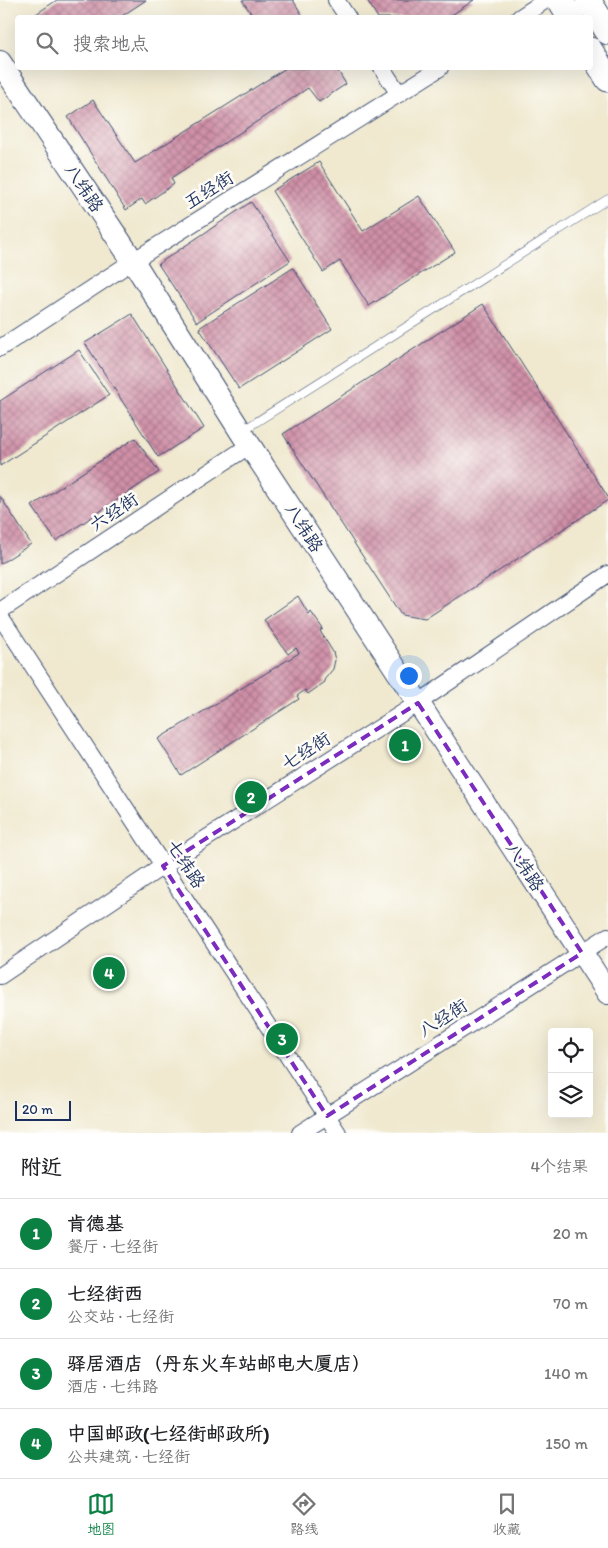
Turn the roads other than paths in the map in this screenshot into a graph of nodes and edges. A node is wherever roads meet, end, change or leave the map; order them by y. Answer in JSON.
{"nodes":[{"id":1,"x":336,"y":0,"type":"edge"},
{"id":2,"x":546,"y":0,"type":"edge"},
{"id":3,"x":560,"y":0,"type":"edge"},
{"id":4,"x":588,"y":0,"type":"edge"},
{"id":5,"x":346,"y":15,"type":"edge"},
{"id":6,"x":524,"y":15,"type":"edge"},
{"id":7,"x":569,"y":15,"type":"edge"},
{"id":8,"x":608,"y":32,"type":"edge"},
{"id":9,"x":593,"y":55,"type":"edge"},
{"id":10,"x":0,"y":62,"type":"edge"},
{"id":11,"x":383,"y":70,"type":"edge"},
{"id":12,"x":437,"y":70,"type":"edge"},
{"id":13,"x":608,"y":79,"type":"edge"},
{"id":14,"x":399,"y":94,"type":"junction"},
{"id":15,"x":608,"y":199,"type":"edge"},
{"id":16,"x":132,"y":261,"type":"junction"},
{"id":17,"x":0,"y":348,"type":"edge"},
{"id":18,"x":245,"y":438,"type":"junction"},
{"id":19,"x":608,"y":574,"type":"edge"},
{"id":20,"x":0,"y":611,"type":"edge"},
{"id":21,"x":0,"y":616,"type":"edge"},
{"id":22,"x":418,"y":703,"type":"junction"},
{"id":23,"x":163,"y":866,"type":"junction"},
{"id":24,"x":608,"y":936,"type":"edge"},
{"id":25,"x":582,"y":953,"type":"junction"},
{"id":26,"x":0,"y":976,"type":"edge"},
{"id":27,"x":608,"y":993,"type":"edge"},
{"id":28,"x":327,"y":1116,"type":"junction"},
{"id":29,"x":300,"y":1133,"type":"edge"},
{"id":30,"x":338,"y":1133,"type":"edge"}],
"edges":[{"from":1,"to":5,"type":"street"},
{"from":2,"to":6,"type":"street"},
{"from":3,"to":7,"type":"main road"},
{"from":4,"to":8,"type":"main road"},
{"from":9,"to":13,"type":"main road"},
{"from":10,"to":16,"type":"street","name":"八纬路"},
{"from":11,"to":14,"type":"street"},
{"from":12,"to":14,"type":"street","name":"五经街"},
{"from":14,"to":16,"type":"street","name":"五经街"},
{"from":15,"to":18,"type":"lane"},
{"from":16,"to":17,"type":"street","name":"五经街"},
{"from":16,"to":18,"type":"street","name":"八纬路"},
{"from":18,"to":20,"type":"street","name":"六经街"},
{"from":18,"to":22,"type":"street","name":"八纬路"},
{"from":19,"to":22,"type":"street","name":"七经街"},
{"from":21,"to":23,"type":"street","name":"七纬路"},
{"from":22,"to":23,"type":"street","name":"七经街"},
{"from":22,"to":25,"type":"street","name":"八纬路"},
{"from":23,"to":26,"type":"street","name":"七经街"},
{"from":23,"to":28,"type":"street","name":"七纬路"},
{"from":24,"to":25,"type":"street","name":"八经街"},
{"from":25,"to":27,"type":"street","name":"八纬路"},
{"from":25,"to":28,"type":"street","name":"八经街"},
{"from":28,"to":29,"type":"street","name":"八经街"},
{"from":28,"to":30,"type":"street","name":"七纬路"}]}
